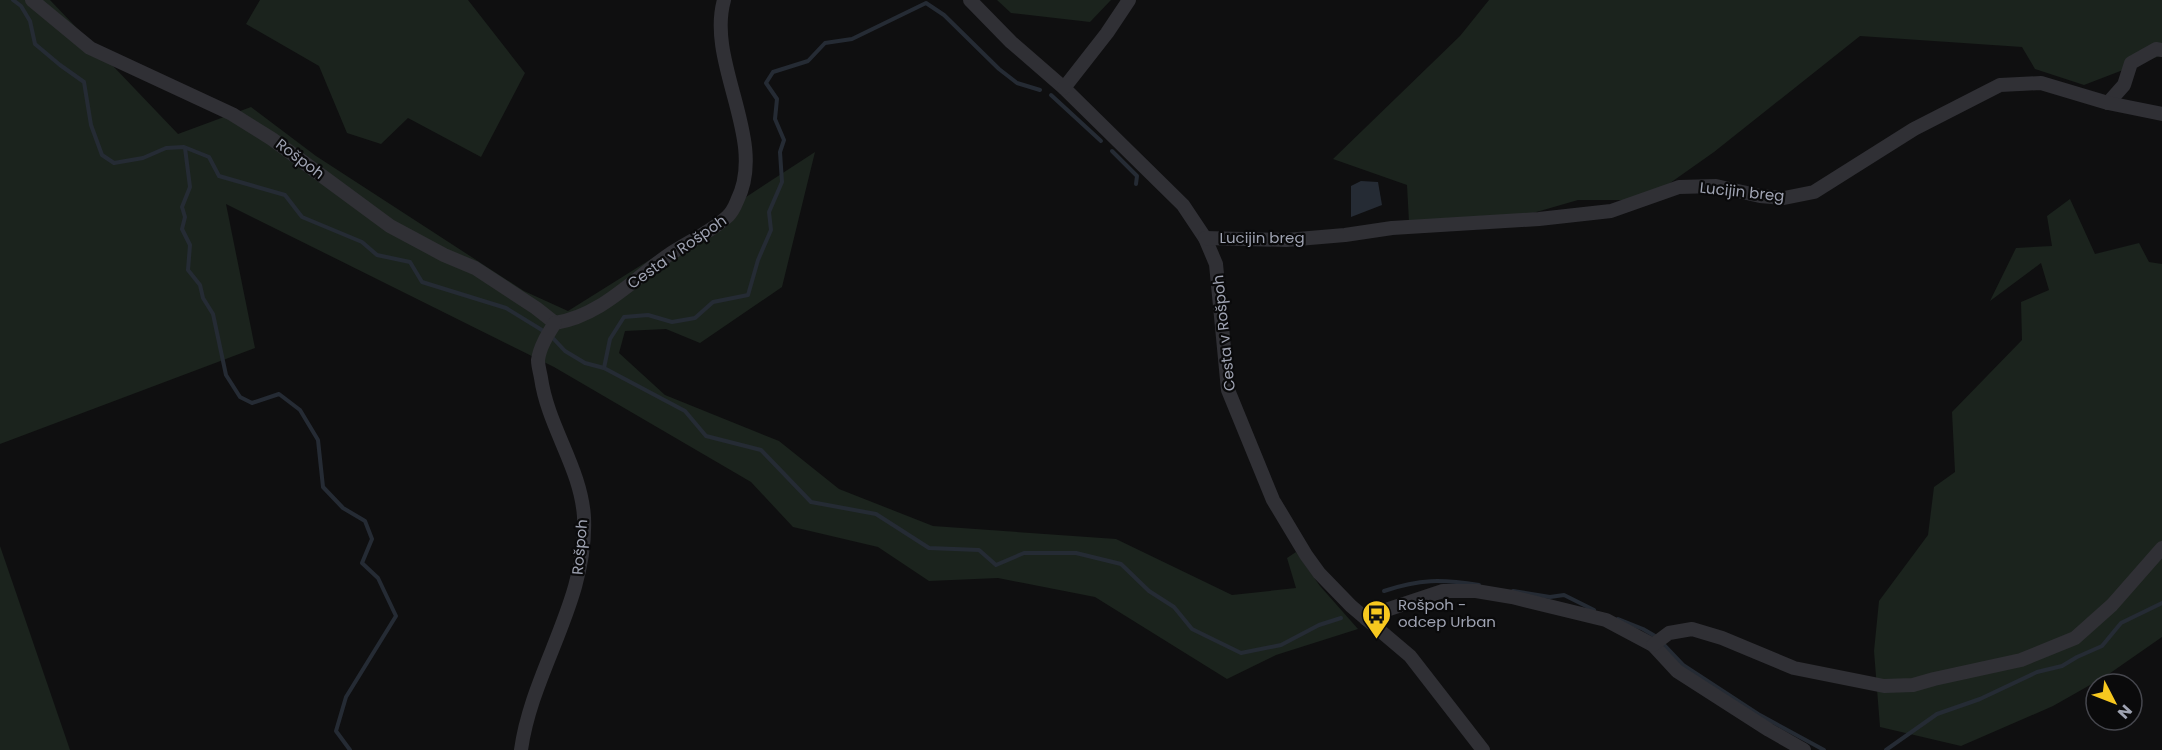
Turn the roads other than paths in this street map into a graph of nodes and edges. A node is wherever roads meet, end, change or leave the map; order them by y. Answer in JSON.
{"nodes":[{"id":1,"x":32,"y":0,"type":"edge"},
{"id":2,"x":724,"y":0,"type":"edge"},
{"id":3,"x":970,"y":0,"type":"edge"},
{"id":4,"x":1129,"y":0,"type":"edge"},
{"id":5,"x":2162,"y":50,"type":"edge"},
{"id":6,"x":1064,"y":88,"type":"junction"},
{"id":7,"x":2108,"y":102,"type":"junction"},
{"id":8,"x":2162,"y":114,"type":"edge"},
{"id":9,"x":1205,"y":238,"type":"junction"},
{"id":10,"x":549,"y":332,"type":"junction"},
{"id":11,"x":2162,"y":548,"type":"edge"},
{"id":12,"x":1366,"y":619,"type":"junction"},
{"id":13,"x":1653,"y":645,"type":"junction"},
{"id":14,"x":521,"y":750,"type":"edge"},
{"id":15,"x":1483,"y":750,"type":"edge"},
{"id":16,"x":1804,"y":750,"type":"edge"}],
"edges":[{"from":1,"to":10,"type":"street","name":"Rošpoh"},
{"from":2,"to":10,"type":"street","name":"Cesta v Rošpoh"},
{"from":3,"to":6,"type":"street","name":"Cesta v Rošpoh"},
{"from":4,"to":6,"type":"street"},
{"from":5,"to":7,"type":"street"},
{"from":6,"to":9,"type":"street","name":"Cesta v Rošpoh"},
{"from":7,"to":8,"type":"street","name":"Lucijin breg"},
{"from":7,"to":9,"type":"street","name":"Lucijin breg"},
{"from":9,"to":12,"type":"street","name":"Cesta v Rošpoh"},
{"from":10,"to":14,"type":"street","name":"Rošpoh"},
{"from":11,"to":13,"type":"street"},
{"from":12,"to":13,"type":"street"},
{"from":12,"to":15,"type":"street","name":"Cesta v Rošpoh"},
{"from":13,"to":16,"type":"street"}]}
